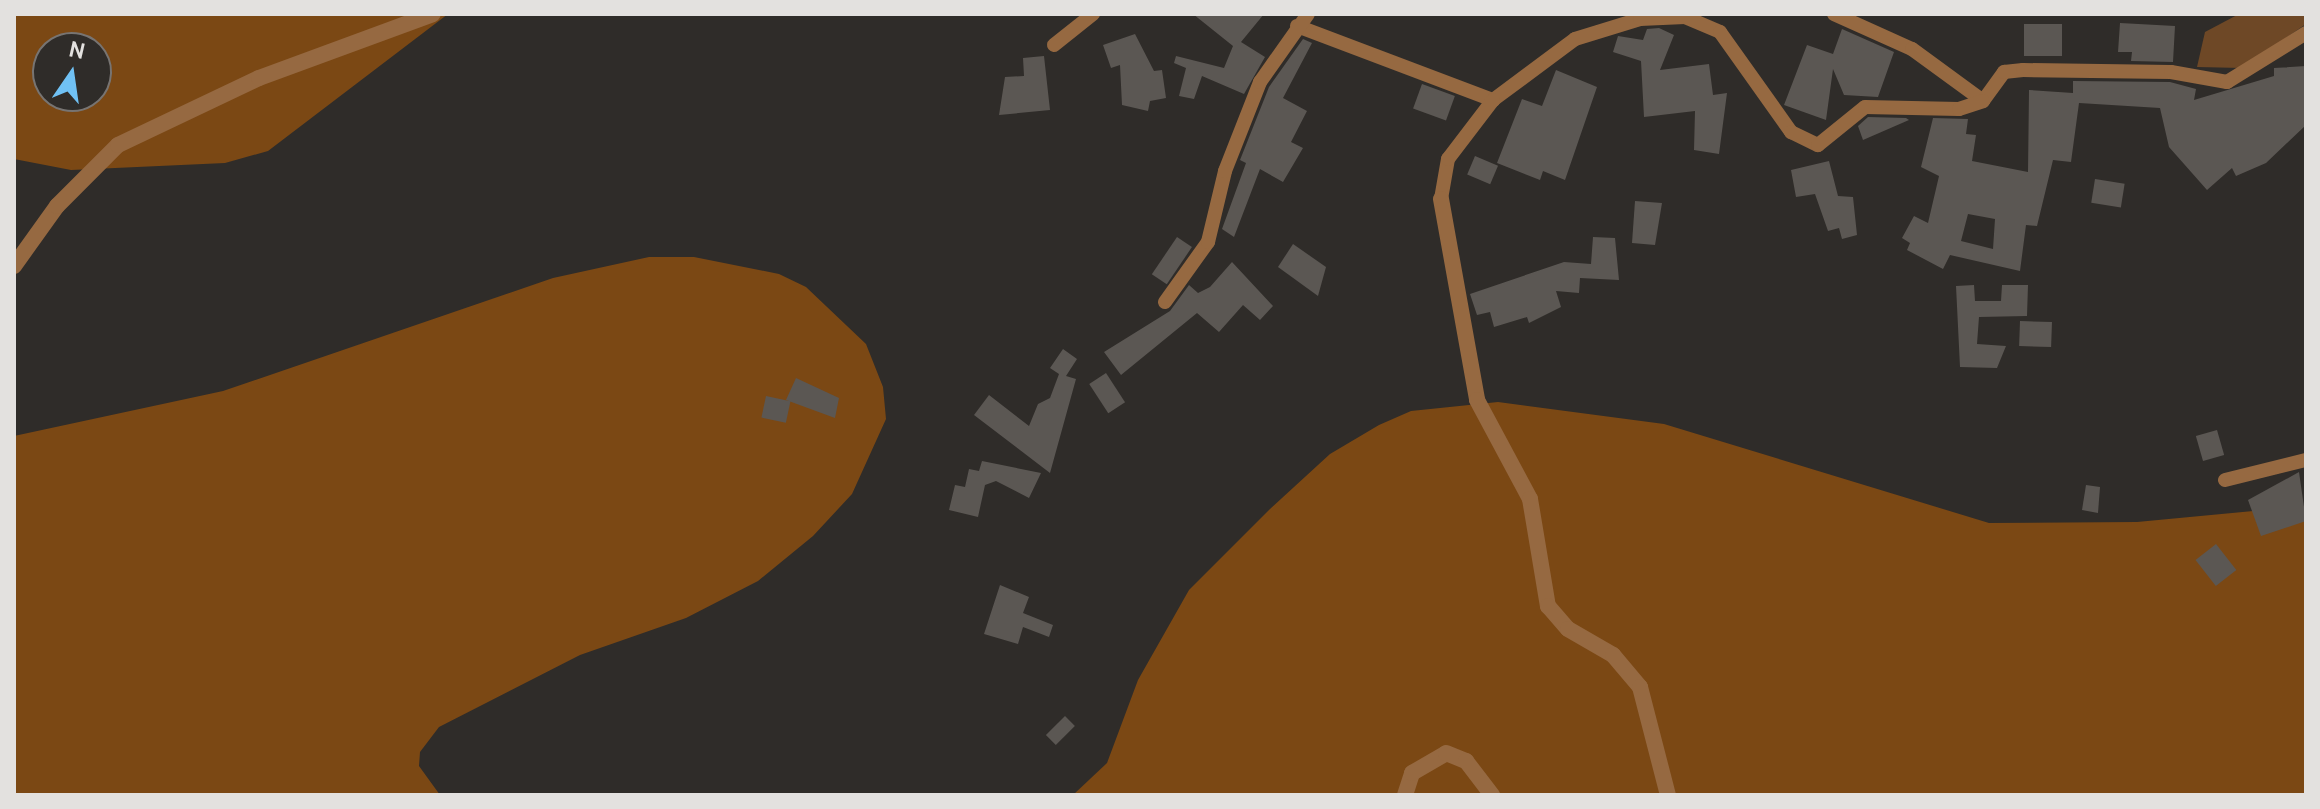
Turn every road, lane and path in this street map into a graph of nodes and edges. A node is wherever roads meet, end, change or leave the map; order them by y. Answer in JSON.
{"nodes":[{"id":1,"x":433,"y":14,"type":"edge"},
{"id":2,"x":1093,"y":14,"type":"edge"},
{"id":3,"x":1308,"y":14,"type":"edge"},
{"id":4,"x":1834,"y":14,"type":"edge"},
{"id":5,"x":1639,"y":16,"type":"edge"},
{"id":6,"x":1297,"y":26,"type":"junction"},
{"id":7,"x":2306,"y":33,"type":"edge"},
{"id":8,"x":1054,"y":45,"type":"dead end"},
{"id":9,"x":1493,"y":100,"type":"junction"},
{"id":10,"x":1983,"y":101,"type":"junction"},
{"id":11,"x":1441,"y":199,"type":"joint"},
{"id":12,"x":14,"y":266,"type":"edge"},
{"id":13,"x":1165,"y":302,"type":"dead end"},
{"id":14,"x":2306,"y":460,"type":"edge"},
{"id":15,"x":2225,"y":480,"type":"dead end"},
{"id":16,"x":1405,"y":795,"type":"edge"},
{"id":17,"x":1492,"y":795,"type":"edge"},
{"id":18,"x":1668,"y":795,"type":"edge"}],
"edges":[{"from":1,"to":12,"type":"street"},
{"from":2,"to":8,"type":"street"},
{"from":3,"to":6,"type":"street"},
{"from":4,"to":10,"type":"street"},
{"from":5,"to":9,"type":"street"},
{"from":5,"to":10,"type":"street"},
{"from":6,"to":9,"type":"street"},
{"from":6,"to":13,"type":"street"},
{"from":7,"to":10,"type":"street"},
{"from":9,"to":11,"type":"street"},
{"from":11,"to":18,"type":"street"},
{"from":14,"to":15,"type":"street"},
{"from":16,"to":17,"type":"street"}]}
